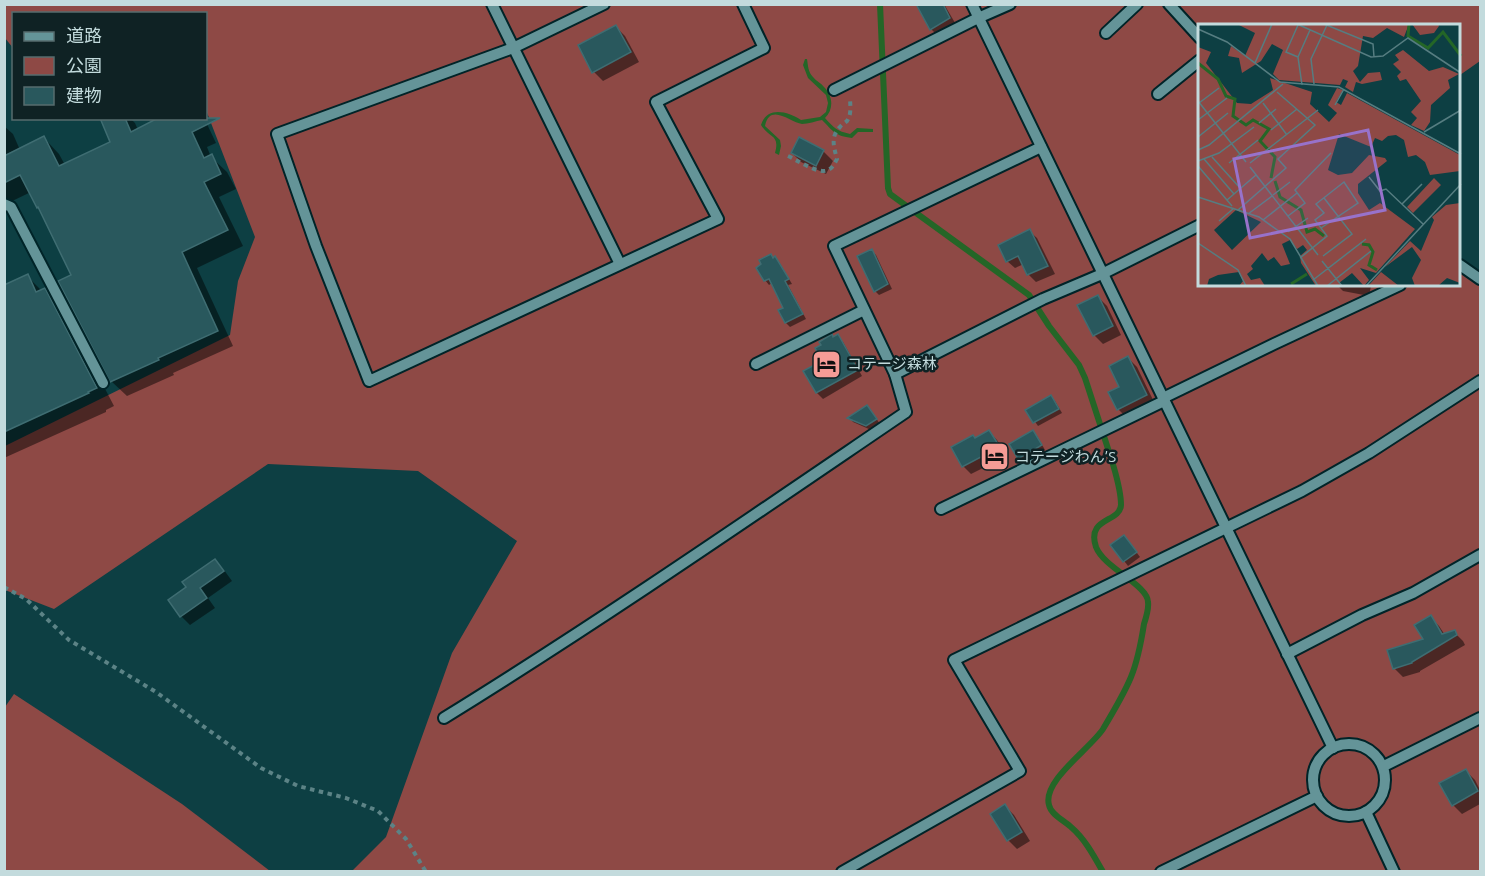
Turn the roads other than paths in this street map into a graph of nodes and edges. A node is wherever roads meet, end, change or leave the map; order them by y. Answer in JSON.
{"nodes":[{"id":1,"x":492,"y":4,"type":"edge"},
{"id":2,"x":604,"y":4,"type":"edge"},
{"id":3,"x":743,"y":4,"type":"edge"},
{"id":4,"x":972,"y":4,"type":"edge"},
{"id":5,"x":1010,"y":4,"type":"edge"},
{"id":6,"x":1137,"y":4,"type":"edge"},
{"id":7,"x":1168,"y":4,"type":"edge"},
{"id":8,"x":978,"y":18,"type":"junction"},
{"id":9,"x":1106,"y":33,"type":"dead end"},
{"id":10,"x":1198,"y":36,"type":"edge"},
{"id":11,"x":513,"y":48,"type":"junction"},
{"id":12,"x":1198,"y":62,"type":"edge"},
{"id":13,"x":834,"y":90,"type":"dead end"},
{"id":14,"x":1158,"y":94,"type":"dead end"},
{"id":15,"x":1041,"y":147,"type":"junction"},
{"id":16,"x":4,"y":204,"type":"edge"},
{"id":17,"x":1198,"y":226,"type":"edge"},
{"id":18,"x":620,"y":264,"type":"junction"},
{"id":19,"x":1461,"y":266,"type":"edge"},
{"id":20,"x":1102,"y":274,"type":"junction"},
{"id":21,"x":1480,"y":279,"type":"edge"},
{"id":22,"x":1399,"y":286,"type":"edge"},
{"id":23,"x":864,"y":310,"type":"junction"},
{"id":24,"x":756,"y":364,"type":"dead end"},
{"id":25,"x":895,"y":374,"type":"junction"},
{"id":26,"x":1480,"y":381,"type":"edge"},
{"id":27,"x":103,"y":383,"type":"dead end"},
{"id":28,"x":1164,"y":399,"type":"junction"},
{"id":29,"x":941,"y":509,"type":"dead end"},
{"id":30,"x":1226,"y":527,"type":"junction"},
{"id":31,"x":1479,"y":559,"type":"edge"},
{"id":32,"x":1287,"y":654,"type":"junction"},
{"id":33,"x":444,"y":718,"type":"dead end"},
{"id":34,"x":1480,"y":718,"type":"edge"},
{"id":35,"x":1333,"y":748,"type":"junction"},
{"id":36,"x":1384,"y":766,"type":"junction"},
{"id":37,"x":1317,"y":796,"type":"junction"},
{"id":38,"x":1366,"y":812,"type":"junction"},
{"id":39,"x":842,"y":872,"type":"edge"},
{"id":40,"x":1161,"y":872,"type":"edge"},
{"id":41,"x":1394,"y":872,"type":"edge"}],
"edges":[{"from":1,"to":11,"type":"street"},
{"from":2,"to":11,"type":"street"},
{"from":3,"to":18,"type":"street"},
{"from":4,"to":8,"type":"street"},
{"from":5,"to":8,"type":"street"},
{"from":6,"to":9,"type":"street"},
{"from":7,"to":10,"type":"street"},
{"from":8,"to":13,"type":"street"},
{"from":8,"to":15,"type":"street"},
{"from":11,"to":18,"type":"street"},
{"from":11,"to":18,"type":"street"},
{"from":12,"to":14,"type":"street"},
{"from":15,"to":20,"type":"street"},
{"from":15,"to":23,"type":"street"},
{"from":16,"to":27,"type":"street"},
{"from":17,"to":20,"type":"street"},
{"from":19,"to":21,"type":"street"},
{"from":20,"to":25,"type":"street"},
{"from":20,"to":28,"type":"street"},
{"from":22,"to":28,"type":"street"},
{"from":23,"to":24,"type":"street"},
{"from":23,"to":25,"type":"street"},
{"from":25,"to":33,"type":"street"},
{"from":26,"to":30,"type":"street"},
{"from":28,"to":29,"type":"street"},
{"from":28,"to":30,"type":"street"},
{"from":30,"to":32,"type":"street"},
{"from":30,"to":39,"type":"street"},
{"from":31,"to":32,"type":"street"},
{"from":32,"to":35,"type":"street"},
{"from":34,"to":36,"type":"street"},
{"from":35,"to":36,"type":"street"},
{"from":35,"to":37,"type":"street"},
{"from":36,"to":38,"type":"street"},
{"from":37,"to":38,"type":"street"},
{"from":37,"to":40,"type":"street"},
{"from":38,"to":41,"type":"street"}]}
